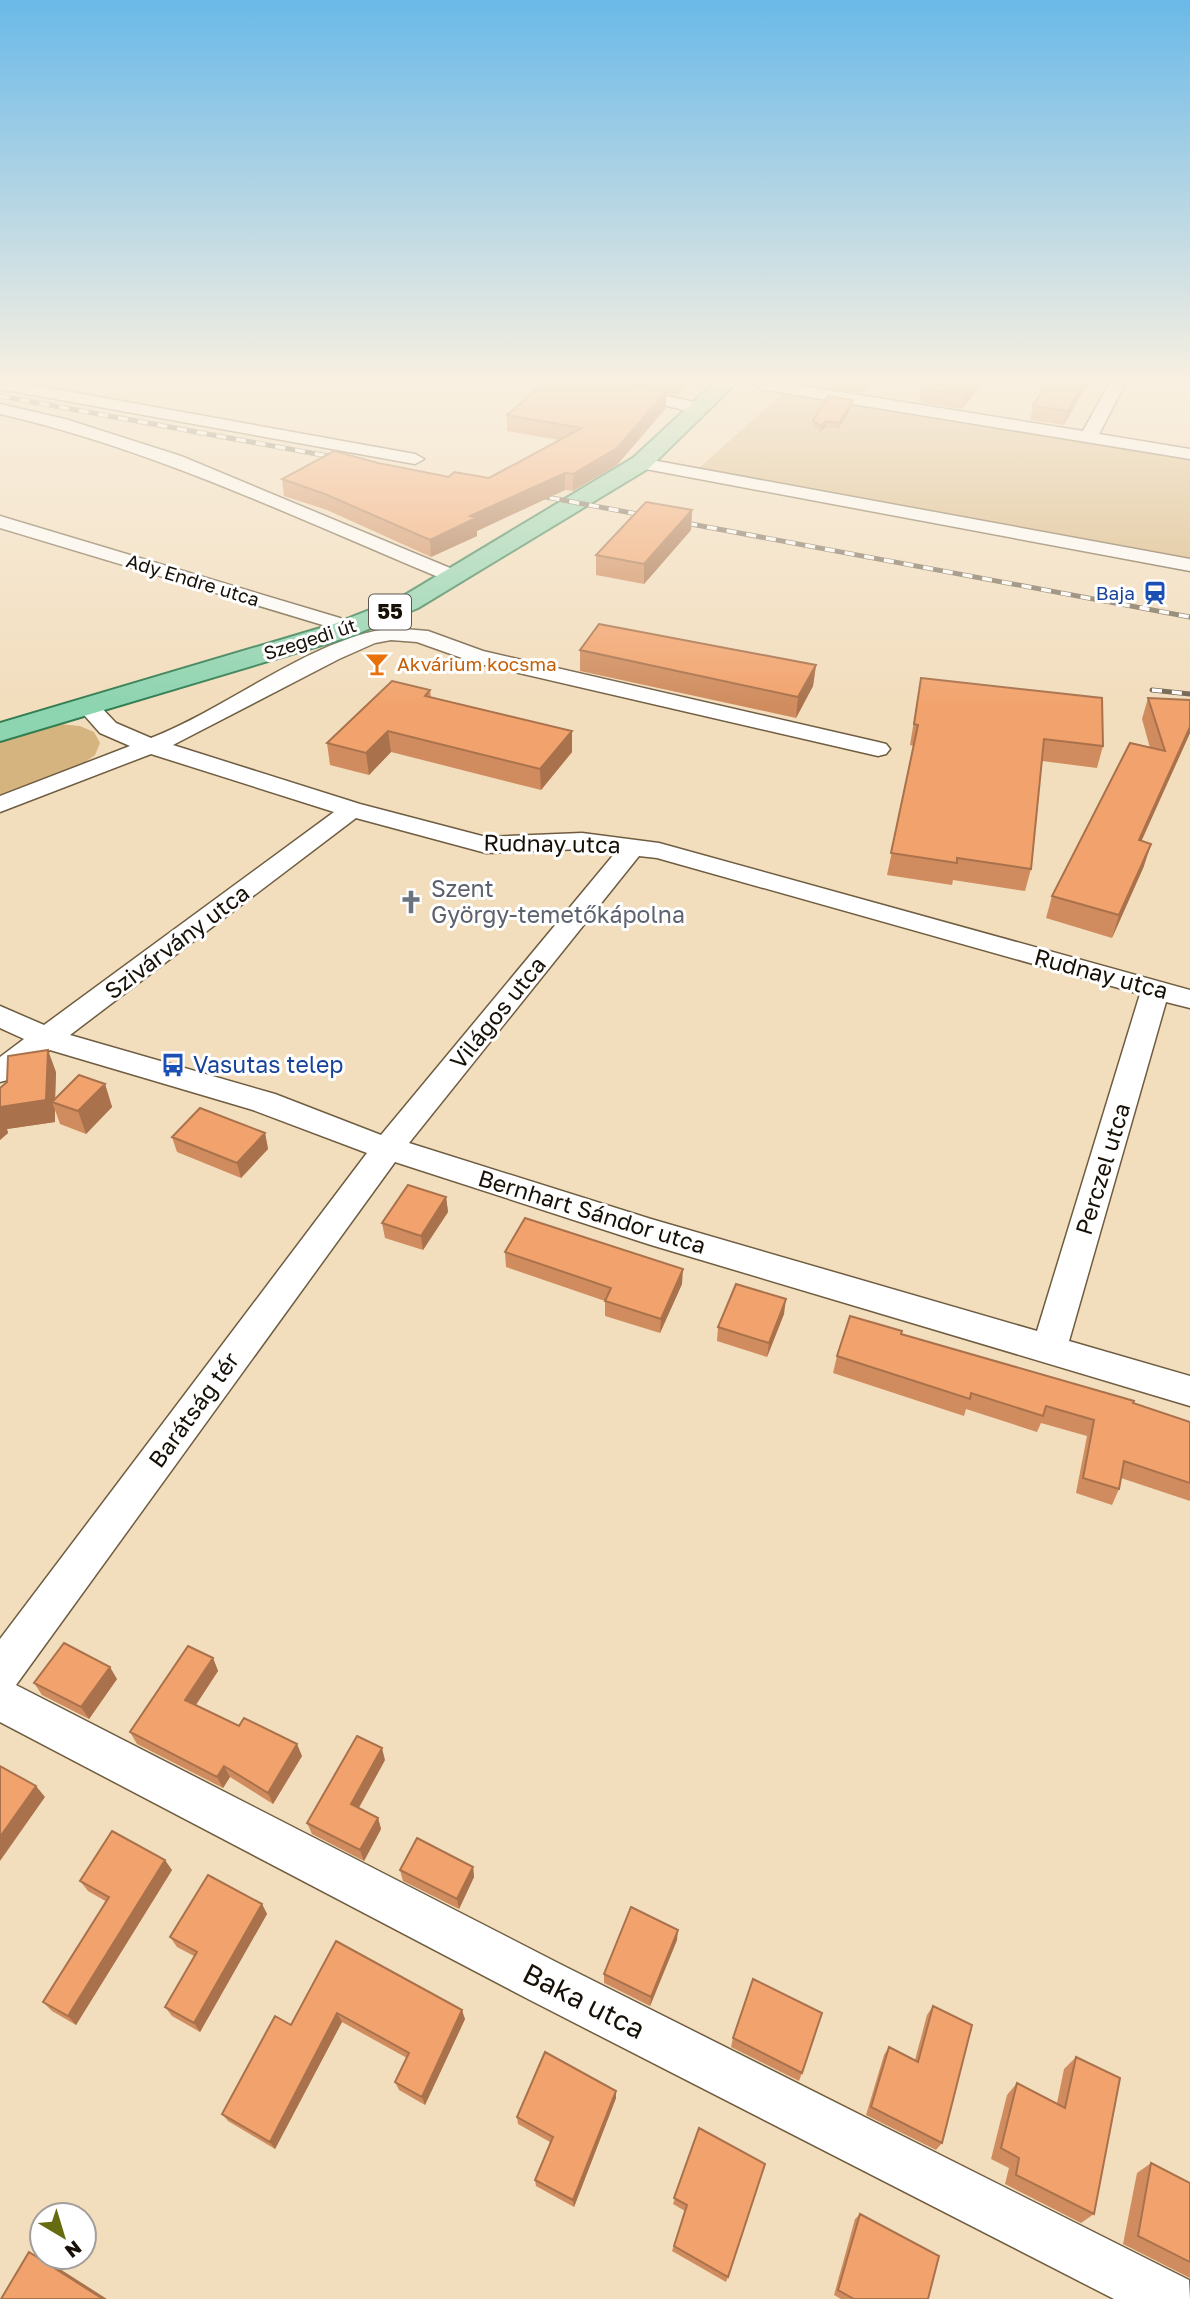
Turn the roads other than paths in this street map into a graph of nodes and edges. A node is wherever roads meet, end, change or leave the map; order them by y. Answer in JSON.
{"nodes":[{"id":1,"x":250,"y":491,"type":"edge"},
{"id":2,"x":595,"y":491,"type":"edge"},
{"id":3,"x":802,"y":491,"type":"edge"},
{"id":4,"x":0,"y":522,"type":"edge"},
{"id":5,"x":1190,"y":565,"type":"edge"},
{"id":6,"x":455,"y":577,"type":"junction"},
{"id":7,"x":343,"y":630,"type":"junction"},
{"id":8,"x":88,"y":707,"type":"junction"},
{"id":9,"x":0,"y":732,"type":"edge"},
{"id":10,"x":150,"y":746,"type":"junction"},
{"id":11,"x":878,"y":748,"type":"dead end"},
{"id":12,"x":0,"y":805,"type":"edge"},
{"id":13,"x":351,"y":809,"type":"junction"},
{"id":14,"x":634,"y":846,"type":"junction"},
{"id":15,"x":1156,"y":989,"type":"junction"},
{"id":16,"x":1190,"y":999,"type":"edge"},
{"id":17,"x":0,"y":1016,"type":"edge"},
{"id":18,"x":48,"y":1039,"type":"junction"},
{"id":19,"x":0,"y":1072,"type":"edge"},
{"id":20,"x":388,"y":1148,"type":"junction"},
{"id":21,"x":1049,"y":1349,"type":"junction"},
{"id":22,"x":1190,"y":1391,"type":"edge"},
{"id":23,"x":0,"y":1673,"type":"edge"},
{"id":24,"x":0,"y":1699,"type":"edge"},
{"id":25,"x":1170,"y":2299,"type":"edge"}],
"edges":[{"from":1,"to":6,"type":"street"},
{"from":2,"to":6,"type":"main road","name":"Szegedi út","number":"55"},
{"from":3,"to":5,"type":"street"},
{"from":4,"to":7,"type":"street","name":"Ady Endre utca"},
{"from":6,"to":7,"type":"main road","name":"Szegedi út","number":"55"},
{"from":7,"to":8,"type":"main road","name":"Szegedi út","number":"55"},
{"from":8,"to":9,"type":"main road","name":"Szegedi út","number":"55"},
{"from":8,"to":10,"type":"street","name":"Rudnay utca"},
{"from":10,"to":11,"type":"street"},
{"from":10,"to":12,"type":"street"},
{"from":10,"to":13,"type":"street","name":"Rudnay utca"},
{"from":13,"to":14,"type":"street","name":"Rudnay utca"},
{"from":13,"to":18,"type":"street","name":"Szivárvány utca"},
{"from":14,"to":15,"type":"street","name":"Rudnay utca"},
{"from":14,"to":20,"type":"street","name":"Világos utca"},
{"from":15,"to":16,"type":"street","name":"Rudnay utca"},
{"from":15,"to":21,"type":"street","name":"Perczel utca"},
{"from":17,"to":18,"type":"street","name":"Bernhart Sándor utca"},
{"from":18,"to":19,"type":"street","name":"Szivárvány utca"},
{"from":18,"to":20,"type":"street","name":"Bernhart Sándor utca"},
{"from":20,"to":21,"type":"street","name":"Bernhart Sándor utca"},
{"from":20,"to":23,"type":"street","name":"Barátság tér"},
{"from":21,"to":22,"type":"street","name":"Bernhart Sándor utca"},
{"from":24,"to":25,"type":"street","name":"Baka utca"}]}
